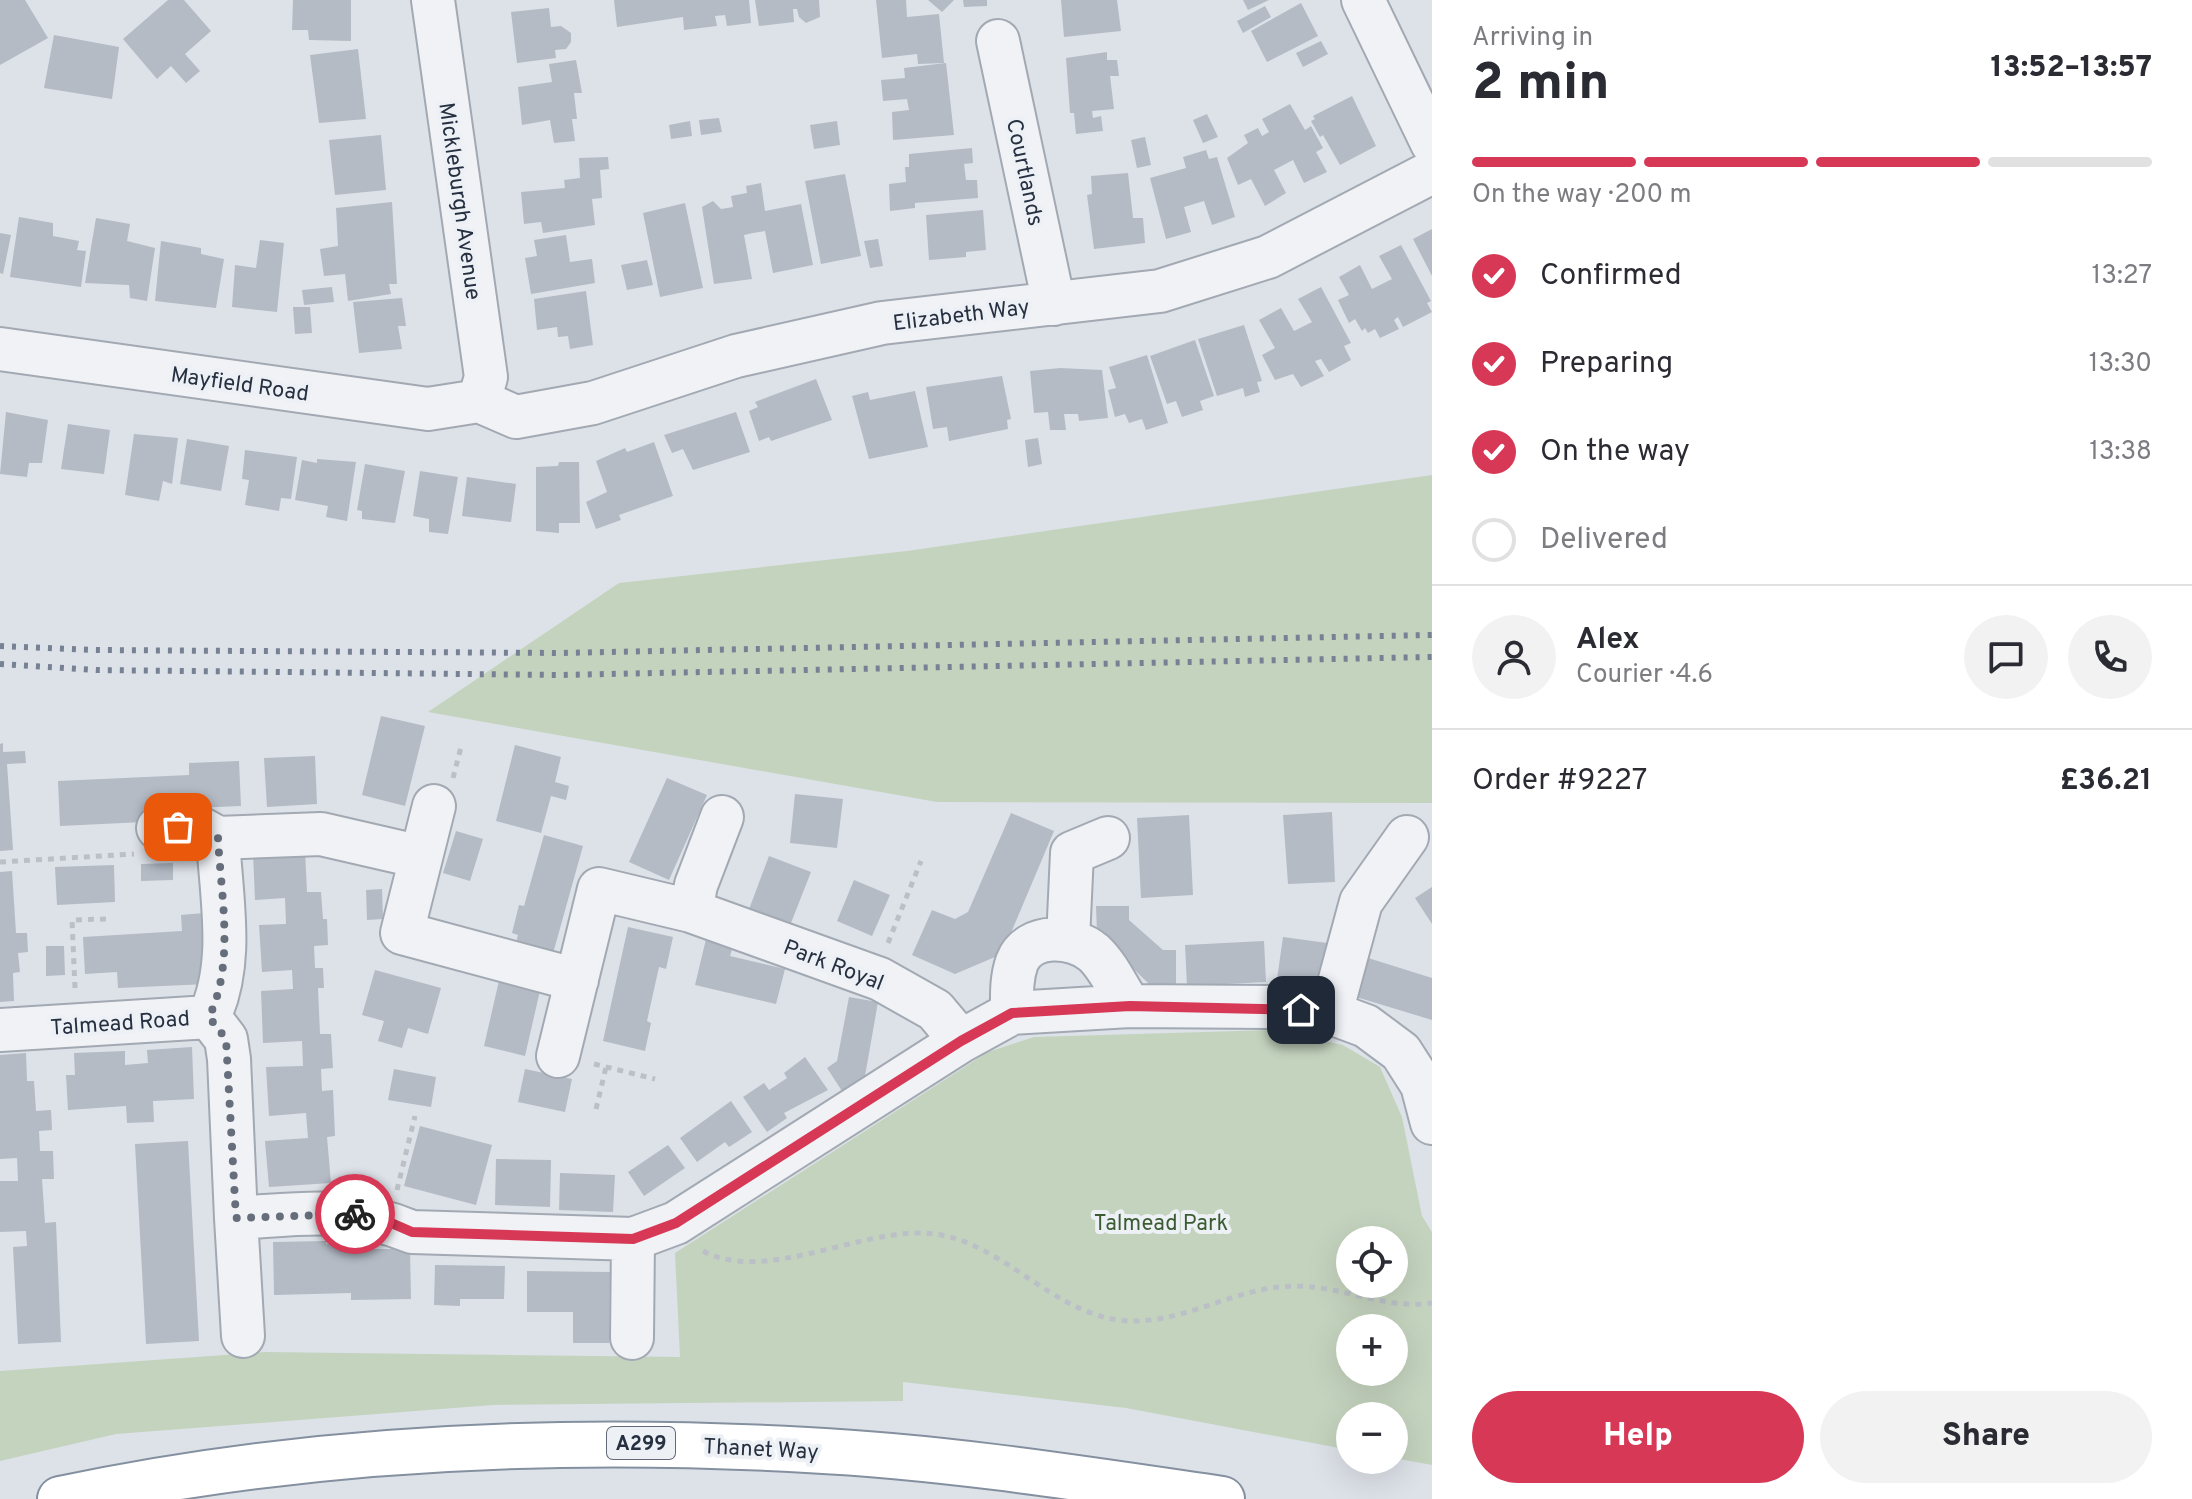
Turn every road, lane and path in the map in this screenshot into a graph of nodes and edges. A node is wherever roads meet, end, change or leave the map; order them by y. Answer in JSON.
{"nodes":[{"id":1,"x":433,"y":0,"type":"edge"},
{"id":2,"x":1363,"y":0,"type":"edge"},
{"id":3,"x":998,"y":41,"type":"dead end"},
{"id":4,"x":1432,"y":143,"type":"edge"},
{"id":5,"x":1432,"y":172,"type":"edge"},
{"id":6,"x":1054,"y":304,"type":"junction"},
{"id":7,"x":0,"y":349,"type":"edge"},
{"id":8,"x":479,"y":401,"type":"junction"},
{"id":9,"x":434,"y":806,"type":"dead end"},
{"id":10,"x":722,"y":817,"type":"dead end"},
{"id":11,"x":158,"y":828,"type":"joint"},
{"id":12,"x":1407,"y":837,"type":"dead end"},
{"id":13,"x":218,"y":838,"type":"junction"},
{"id":14,"x":1108,"y":838,"type":"dead end"},
{"id":15,"x":421,"y":857,"type":"junction"},
{"id":16,"x":921,"y":861,"type":"dead end"},
{"id":17,"x":0,"y":862,"type":"edge"},
{"id":18,"x":691,"y":911,"type":"junction"},
{"id":19,"x":107,"y":919,"type":"dead end"},
{"id":20,"x":1068,"y":940,"type":"junction"},
{"id":21,"x":874,"y":977,"type":"junction"},
{"id":22,"x":577,"y":980,"type":"junction"},
{"id":23,"x":1130,"y":1006,"type":"junction"},
{"id":24,"x":1012,"y":1013,"type":"junction"},
{"id":25,"x":1331,"y":1013,"type":"junction"},
{"id":26,"x":209,"y":1017,"type":"junction"},
{"id":27,"x":76,"y":1025,"type":"junction"},
{"id":28,"x":0,"y":1030,"type":"edge"},
{"id":29,"x":961,"y":1041,"type":"junction"},
{"id":30,"x":558,"y":1056,"type":"joint"},
{"id":31,"x":606,"y":1067,"type":"junction"},
{"id":32,"x":655,"y":1079,"type":"dead end"},
{"id":33,"x":596,"y":1109,"type":"dead end"},
{"id":34,"x":415,"y":1116,"type":"dead end"},
{"id":35,"x":1432,"y":1123,"type":"edge"},
{"id":36,"x":236,"y":1218,"type":"junction"},
{"id":37,"x":389,"y":1222,"type":"junction"},
{"id":38,"x":676,"y":1223,"type":"junction"},
{"id":39,"x":633,"y":1239,"type":"junction"},
{"id":40,"x":1432,"y":1303,"type":"edge"},
{"id":41,"x":243,"y":1336,"type":"dead end"},
{"id":42,"x":632,"y":1338,"type":"dead end"},
{"id":43,"x":60,"y":1499,"type":"edge"},
{"id":44,"x":1222,"y":1499,"type":"edge"}],
"edges":[{"from":1,"to":8,"type":"street","name":"Mickleburgh Avenue"},
{"from":2,"to":4,"type":"street"},
{"from":3,"to":6,"type":"street","name":"Courtlands"},
{"from":5,"to":6,"type":"street","name":"Elizabeth Way"},
{"from":6,"to":8,"type":"street","name":"Elizabeth Way"},
{"from":7,"to":8,"type":"street","name":"Mayfield Road"},
{"from":9,"to":15,"type":"street"},
{"from":10,"to":18,"type":"street"},
{"from":11,"to":13,"type":"street"},
{"from":11,"to":17,"type":"path"},
{"from":12,"to":25,"type":"street"},
{"from":13,"to":15,"type":"street"},
{"from":13,"to":26,"type":"street"},
{"from":14,"to":20,"type":"street"},
{"from":15,"to":22,"type":"street"},
{"from":16,"to":21,"type":"path"},
{"from":18,"to":21,"type":"street","name":"Park Royal"},
{"from":18,"to":22,"type":"street","name":"Park Royal"},
{"from":19,"to":27,"type":"path"},
{"from":20,"to":23,"type":"street"},
{"from":20,"to":24,"type":"street"},
{"from":21,"to":29,"type":"street","name":"Park Royal"},
{"from":22,"to":30,"type":"street","name":"Park Royal"},
{"from":23,"to":24,"type":"street"},
{"from":23,"to":25,"type":"street"},
{"from":24,"to":29,"type":"street"},
{"from":25,"to":35,"type":"street"},
{"from":26,"to":27,"type":"street","name":"Talmead Road"},
{"from":26,"to":36,"type":"street","name":"Talmead Road"},
{"from":27,"to":28,"type":"street","name":"Talmead Road"},
{"from":29,"to":38,"type":"street"},
{"from":30,"to":31,"type":"path"},
{"from":31,"to":32,"type":"path"},
{"from":31,"to":33,"type":"path"},
{"from":34,"to":37,"type":"path"},
{"from":36,"to":37,"type":"street"},
{"from":36,"to":41,"type":"street","name":"Talmead Road"},
{"from":37,"to":39,"type":"street"},
{"from":38,"to":39,"type":"street"},
{"from":38,"to":40,"type":"path"},
{"from":39,"to":42,"type":"street"},
{"from":43,"to":44,"type":"highway","name":"Thanet Way","number":"A299"}]}
